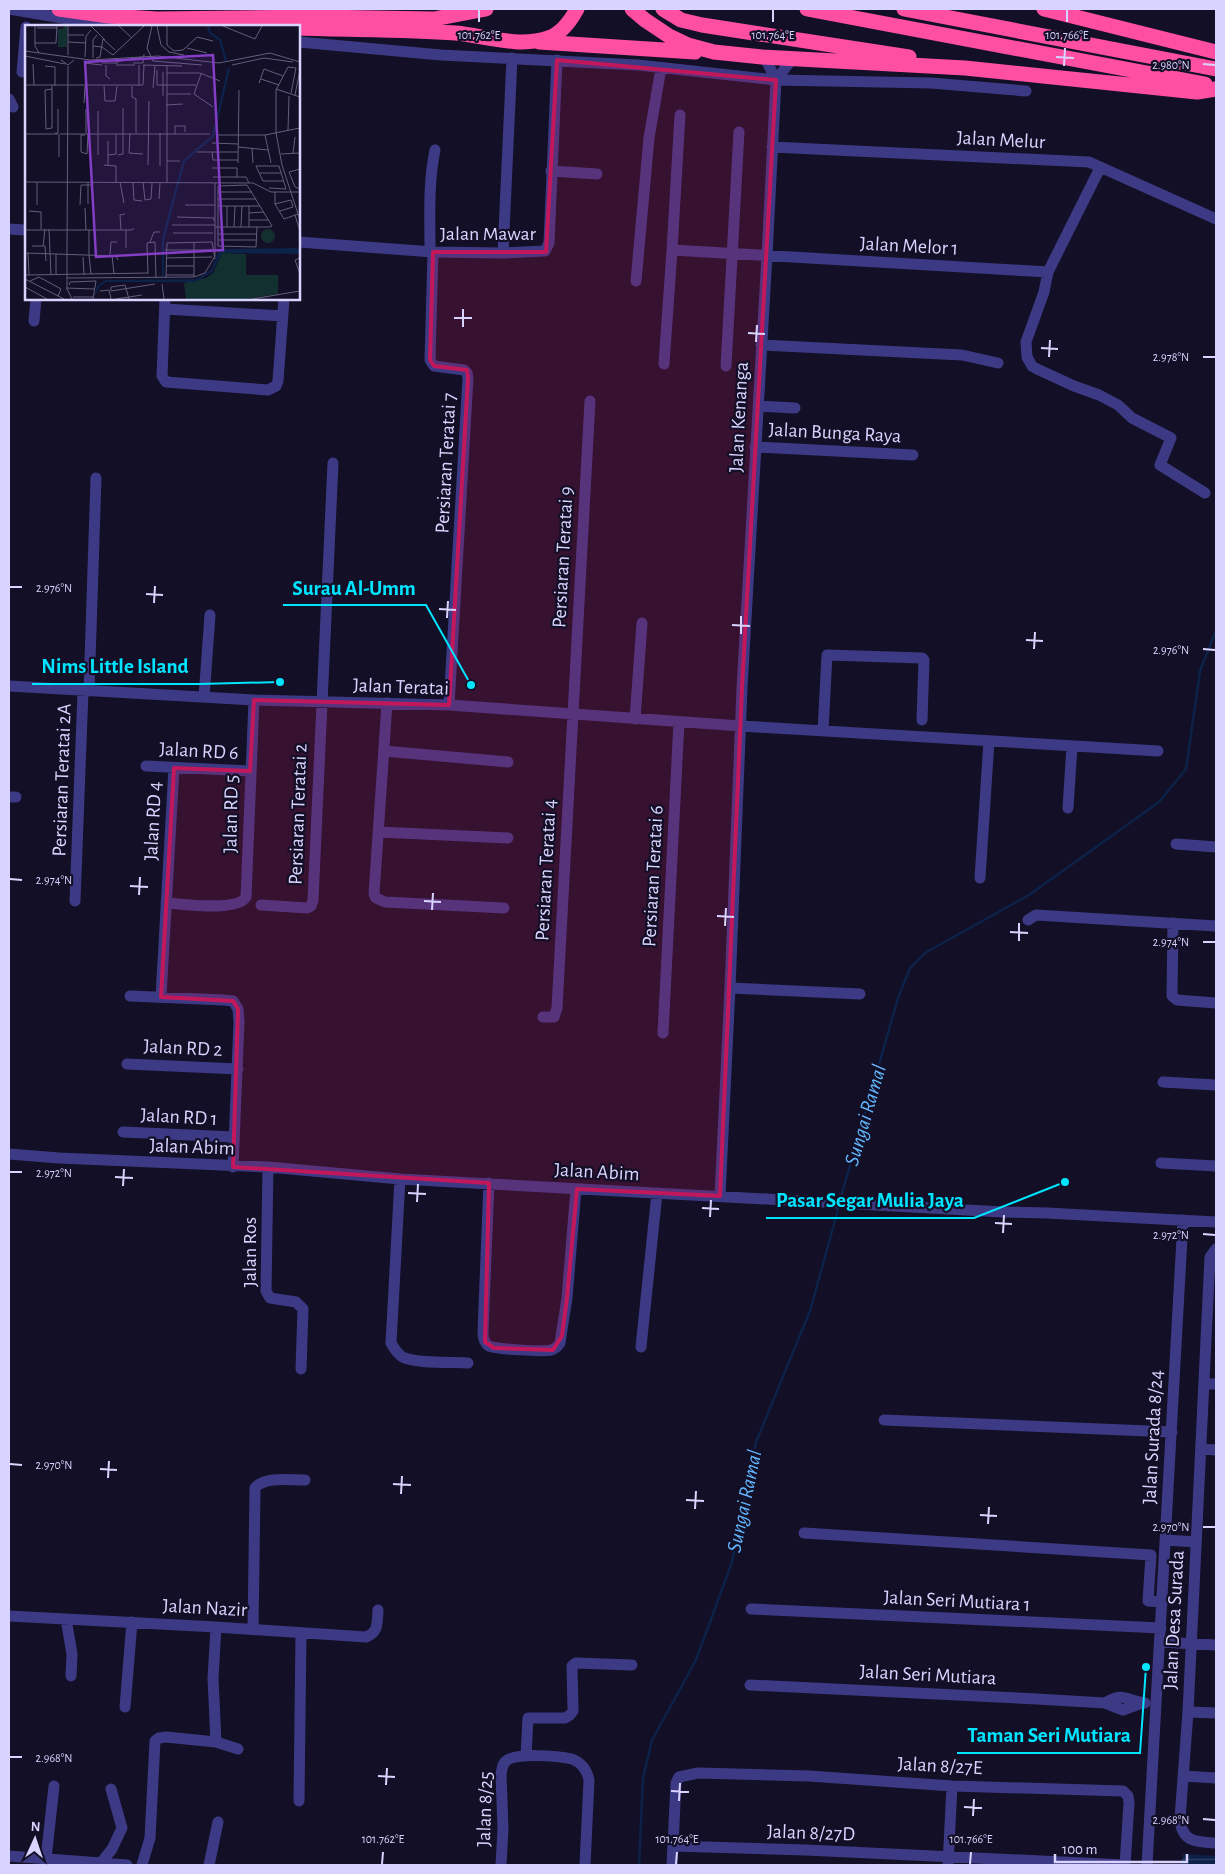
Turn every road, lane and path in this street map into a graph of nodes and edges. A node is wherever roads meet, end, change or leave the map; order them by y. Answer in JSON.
{"nodes":[{"id":1,"x":9,"y":9,"type":"edge"},
{"id":2,"x":59,"y":9,"type":"edge"},
{"id":3,"x":486,"y":9,"type":"edge"},
{"id":4,"x":577,"y":9,"type":"edge"},
{"id":5,"x":632,"y":9,"type":"edge"},
{"id":6,"x":663,"y":9,"type":"edge"},
{"id":7,"x":807,"y":9,"type":"edge"},
{"id":8,"x":904,"y":9,"type":"edge"},
{"id":9,"x":1044,"y":9,"type":"edge"},
{"id":10,"x":28,"y":11,"type":"junction"},
{"id":11,"x":157,"y":19,"type":"junction"},
{"id":12,"x":86,"y":24,"type":"edge"},
{"id":13,"x":26,"y":25,"type":"edge"},
{"id":14,"x":185,"y":25,"type":"edge"},
{"id":15,"x":300,"y":28,"type":"edge"},
{"id":16,"x":25,"y":38,"type":"edge"},
{"id":17,"x":527,"y":41,"type":"junction"},
{"id":18,"x":300,"y":42,"type":"edge"},
{"id":19,"x":714,"y":52,"type":"junction"},
{"id":20,"x":1216,"y":52,"type":"edge"},
{"id":21,"x":762,"y":57,"type":"junction"},
{"id":22,"x":512,"y":58,"type":"junction"},
{"id":23,"x":793,"y":58,"type":"junction"},
{"id":24,"x":557,"y":60,"type":"junction"},
{"id":25,"x":661,"y":68,"type":"junction"},
{"id":26,"x":965,"y":68,"type":"junction"},
{"id":27,"x":1216,"y":69,"type":"edge"},
{"id":28,"x":22,"y":72,"type":"dead end"},
{"id":29,"x":776,"y":80,"type":"junction"},
{"id":30,"x":1216,"y":88,"type":"edge"},
{"id":31,"x":1026,"y":91,"type":"dead end"},
{"id":32,"x":680,"y":116,"type":"dead end"},
{"id":33,"x":739,"y":132,"type":"dead end"},
{"id":34,"x":772,"y":146,"type":"junction"},
{"id":35,"x":435,"y":150,"type":"dead end"},
{"id":36,"x":1100,"y":168,"type":"junction"},
{"id":37,"x":551,"y":171,"type":"junction"},
{"id":38,"x":597,"y":174,"type":"dead end"},
{"id":39,"x":1216,"y":220,"type":"edge"},
{"id":40,"x":9,"y":229,"type":"edge"},
{"id":41,"x":25,"y":230,"type":"edge"},
{"id":42,"x":300,"y":242,"type":"edge"},
{"id":43,"x":672,"y":250,"type":"junction"},
{"id":44,"x":431,"y":252,"type":"junction"},
{"id":45,"x":503,"y":253,"type":"junction"},
{"id":46,"x":732,"y":254,"type":"junction"},
{"id":47,"x":767,"y":255,"type":"junction"},
{"id":48,"x":1048,"y":272,"type":"junction"},
{"id":49,"x":636,"y":281,"type":"dead end"},
{"id":50,"x":36,"y":300,"type":"edge"},
{"id":51,"x":284,"y":300,"type":"edge"},
{"id":52,"x":165,"y":304,"type":"edge"},
{"id":53,"x":283,"y":316,"type":"junction"},
{"id":54,"x":34,"y":321,"type":"dead end"},
{"id":55,"x":761,"y":345,"type":"junction"},
{"id":56,"x":998,"y":363,"type":"dead end"},
{"id":57,"x":664,"y":364,"type":"dead end"},
{"id":58,"x":726,"y":366,"type":"dead end"},
{"id":59,"x":590,"y":401,"type":"dead end"},
{"id":60,"x":758,"y":406,"type":"junction"},
{"id":61,"x":795,"y":408,"type":"dead end"},
{"id":62,"x":756,"y":447,"type":"junction"},
{"id":63,"x":913,"y":455,"type":"dead end"},
{"id":64,"x":333,"y":463,"type":"dead end"},
{"id":65,"x":96,"y":478,"type":"dead end"},
{"id":66,"x":1205,"y":494,"type":"dead end"},
{"id":67,"x":210,"y":615,"type":"dead end"},
{"id":68,"x":642,"y":623,"type":"dead end"},
{"id":69,"x":9,"y":686,"type":"edge"},
{"id":70,"x":86,"y":691,"type":"junction"},
{"id":71,"x":204,"y":697,"type":"junction"},
{"id":72,"x":254,"y":700,"type":"junction"},
{"id":73,"x":321,"y":703,"type":"junction"},
{"id":74,"x":387,"y":703,"type":"junction"},
{"id":75,"x":450,"y":706,"type":"junction"},
{"id":76,"x":572,"y":714,"type":"junction"},
{"id":77,"x":635,"y":719,"type":"junction"},
{"id":78,"x":922,"y":720,"type":"dead end"},
{"id":79,"x":679,"y":722,"type":"junction"},
{"id":80,"x":741,"y":726,"type":"junction"},
{"id":81,"x":823,"y":731,"type":"junction"},
{"id":82,"x":989,"y":741,"type":"junction"},
{"id":83,"x":1072,"y":746,"type":"junction"},
{"id":84,"x":1158,"y":750,"type":"dead end"},
{"id":85,"x":384,"y":752,"type":"junction"},
{"id":86,"x":508,"y":762,"type":"dead end"},
{"id":87,"x":146,"y":766,"type":"dead end"},
{"id":88,"x":174,"y":768,"type":"junction"},
{"id":89,"x":250,"y":771,"type":"junction"},
{"id":90,"x":1068,"y":808,"type":"dead end"},
{"id":91,"x":379,"y":832,"type":"junction"},
{"id":92,"x":508,"y":838,"type":"dead end"},
{"id":93,"x":1176,"y":844,"type":"dead end"},
{"id":94,"x":1216,"y":847,"type":"edge"},
{"id":95,"x":980,"y":878,"type":"dead end"},
{"id":96,"x":75,"y":900,"type":"dead end"},
{"id":97,"x":166,"y":903,"type":"junction"},
{"id":98,"x":261,"y":905,"type":"dead end"},
{"id":99,"x":504,"y":908,"type":"dead end"},
{"id":100,"x":1028,"y":920,"type":"dead end"},
{"id":101,"x":1173,"y":923,"type":"junction"},
{"id":102,"x":1216,"y":926,"type":"edge"},
{"id":103,"x":730,"y":988,"type":"junction"},
{"id":104,"x":860,"y":994,"type":"dead end"},
{"id":105,"x":130,"y":996,"type":"dead end"},
{"id":106,"x":161,"y":997,"type":"junction"},
{"id":107,"x":1216,"y":1003,"type":"edge"},
{"id":108,"x":543,"y":1017,"type":"dead end"},
{"id":109,"x":663,"y":1033,"type":"dead end"},
{"id":110,"x":127,"y":1064,"type":"dead end"},
{"id":111,"x":238,"y":1069,"type":"junction"},
{"id":112,"x":1162,"y":1082,"type":"dead end"},
{"id":113,"x":1216,"y":1085,"type":"edge"},
{"id":114,"x":123,"y":1132,"type":"dead end"},
{"id":115,"x":234,"y":1137,"type":"junction"},
{"id":116,"x":9,"y":1154,"type":"edge"},
{"id":117,"x":1161,"y":1163,"type":"dead end"},
{"id":118,"x":1216,"y":1166,"type":"edge"},
{"id":119,"x":233,"y":1167,"type":"junction"},
{"id":120,"x":268,"y":1168,"type":"junction"},
{"id":121,"x":400,"y":1179,"type":"junction"},
{"id":122,"x":489,"y":1183,"type":"junction"},
{"id":123,"x":576,"y":1189,"type":"junction"},
{"id":124,"x":657,"y":1193,"type":"junction"},
{"id":125,"x":720,"y":1196,"type":"junction"},
{"id":126,"x":1183,"y":1220,"type":"junction"},
{"id":127,"x":1216,"y":1222,"type":"edge"},
{"id":128,"x":1213,"y":1253,"type":"edge"},
{"id":129,"x":1212,"y":1316,"type":"edge"},
{"id":130,"x":641,"y":1347,"type":"dead end"},
{"id":131,"x":468,"y":1363,"type":"dead end"},
{"id":132,"x":301,"y":1369,"type":"dead end"},
{"id":133,"x":1204,"y":1384,"type":"junction"},
{"id":134,"x":1216,"y":1384,"type":"edge"},
{"id":135,"x":884,"y":1420,"type":"dead end"},
{"id":136,"x":1172,"y":1432,"type":"junction"},
{"id":137,"x":1200,"y":1449,"type":"junction"},
{"id":138,"x":1216,"y":1450,"type":"edge"},
{"id":139,"x":304,"y":1480,"type":"dead end"},
{"id":140,"x":804,"y":1533,"type":"dead end"},
{"id":141,"x":1166,"y":1540,"type":"junction"},
{"id":142,"x":1196,"y":1542,"type":"junction"},
{"id":143,"x":1162,"y":1602,"type":"junction"},
{"id":144,"x":751,"y":1609,"type":"dead end"},
{"id":145,"x":378,"y":1610,"type":"dead end"},
{"id":146,"x":9,"y":1616,"type":"edge"},
{"id":147,"x":66,"y":1619,"type":"junction"},
{"id":148,"x":132,"y":1622,"type":"junction"},
{"id":149,"x":216,"y":1626,"type":"junction"},
{"id":150,"x":1161,"y":1628,"type":"junction"},
{"id":151,"x":253,"y":1629,"type":"junction"},
{"id":152,"x":301,"y":1632,"type":"junction"},
{"id":153,"x":1160,"y":1642,"type":"junction"},
{"id":154,"x":1191,"y":1644,"type":"junction"},
{"id":155,"x":1216,"y":1645,"type":"edge"},
{"id":156,"x":632,"y":1665,"type":"dead end"},
{"id":157,"x":71,"y":1676,"type":"dead end"},
{"id":158,"x":750,"y":1685,"type":"dead end"},
{"id":159,"x":1156,"y":1703,"type":"junction"},
{"id":160,"x":125,"y":1708,"type":"dead end"},
{"id":161,"x":1188,"y":1712,"type":"junction"},
{"id":162,"x":1216,"y":1713,"type":"edge"},
{"id":163,"x":216,"y":1742,"type":"junction"},
{"id":164,"x":238,"y":1749,"type":"dead end"},
{"id":165,"x":526,"y":1756,"type":"junction"},
{"id":166,"x":1183,"y":1776,"type":"junction"},
{"id":167,"x":1216,"y":1778,"type":"edge"},
{"id":168,"x":54,"y":1786,"type":"dead end"},
{"id":169,"x":952,"y":1786,"type":"junction"},
{"id":170,"x":111,"y":1789,"type":"dead end"},
{"id":171,"x":299,"y":1801,"type":"dead end"},
{"id":172,"x":218,"y":1822,"type":"dead end"},
{"id":173,"x":1216,"y":1843,"type":"edge"},
{"id":174,"x":673,"y":1846,"type":"junction"},
{"id":175,"x":9,"y":1856,"type":"edge"},
{"id":176,"x":46,"y":1859,"type":"junction"},
{"id":177,"x":948,"y":1861,"type":"edge"},
{"id":178,"x":104,"y":1864,"type":"edge"},
{"id":179,"x":127,"y":1865,"type":"edge"},
{"id":180,"x":142,"y":1865,"type":"edge"},
{"id":181,"x":209,"y":1865,"type":"edge"},
{"id":182,"x":501,"y":1865,"type":"edge"},
{"id":183,"x":585,"y":1865,"type":"edge"},
{"id":184,"x":672,"y":1865,"type":"edge"},
{"id":185,"x":1125,"y":1865,"type":"edge"},
{"id":186,"x":1147,"y":1865,"type":"edge"}],
"edges":[{"from":1,"to":10,"type":"street"},
{"from":2,"to":11,"type":"highway"},
{"from":3,"to":11,"type":"highway"},
{"from":4,"to":17,"type":"highway"},
{"from":5,"to":19,"type":"highway"},
{"from":6,"to":26,"type":"highway"},
{"from":7,"to":30,"type":"highway"},
{"from":8,"to":27,"type":"highway"},
{"from":9,"to":20,"type":"highway"},
{"from":10,"to":12,"type":"street"},
{"from":10,"to":13,"type":"street"},
{"from":11,"to":14,"type":"highway"},
{"from":15,"to":17,"type":"highway"},
{"from":16,"to":28,"type":"street"},
{"from":17,"to":19,"type":"highway"},
{"from":18,"to":22,"type":"street"},
{"from":19,"to":21,"type":"highway"},
{"from":21,"to":23,"type":"highway"},
{"from":21,"to":29,"type":"street"},
{"from":22,"to":24,"type":"street"},
{"from":22,"to":45,"type":"street"},
{"from":23,"to":26,"type":"highway"},
{"from":23,"to":29,"type":"street"},
{"from":24,"to":25,"type":"street"},
{"from":24,"to":37,"type":"street","name":"Jalan Mawar"},
{"from":25,"to":29,"type":"street"},
{"from":25,"to":49,"type":"street"},
{"from":26,"to":30,"type":"highway"},
{"from":29,"to":31,"type":"street"},
{"from":29,"to":34,"type":"street","name":"Jalan Kenanga"},
{"from":32,"to":43,"type":"street"},
{"from":33,"to":46,"type":"street"},
{"from":34,"to":36,"type":"street","name":"Jalan Melur"},
{"from":34,"to":47,"type":"street","name":"Jalan Kenanga"},
{"from":35,"to":44,"type":"street"},
{"from":36,"to":39,"type":"street","name":"Jalan Melur"},
{"from":36,"to":48,"type":"street"},
{"from":37,"to":38,"type":"street"},
{"from":37,"to":45,"type":"street","name":"Jalan Mawar"},
{"from":40,"to":41,"type":"street"},
{"from":42,"to":44,"type":"street","name":"Jalan Mawar"},
{"from":43,"to":46,"type":"street","name":"Jalan Melor 1"},
{"from":43,"to":57,"type":"street"},
{"from":44,"to":45,"type":"street","name":"Jalan Mawar"},
{"from":44,"to":75,"type":"street","name":"Persiaran Teratai 7"},
{"from":46,"to":47,"type":"street","name":"Jalan Melor 1"},
{"from":46,"to":58,"type":"street"},
{"from":47,"to":48,"type":"street","name":"Jalan Melor 1"},
{"from":47,"to":55,"type":"street","name":"Jalan Kenanga"},
{"from":48,"to":66,"type":"street"},
{"from":50,"to":54,"type":"street"},
{"from":51,"to":53,"type":"street"},
{"from":52,"to":53,"type":"street"},
{"from":52,"to":53,"type":"street"},
{"from":55,"to":56,"type":"street"},
{"from":55,"to":60,"type":"street","name":"Jalan Kenanga"},
{"from":59,"to":76,"type":"street","name":"Persiaran Teratai 9"},
{"from":60,"to":61,"type":"street"},
{"from":60,"to":62,"type":"street","name":"Jalan Kenanga"},
{"from":62,"to":63,"type":"street","name":"Jalan Bunga Raya"},
{"from":62,"to":80,"type":"street","name":"Jalan Kenanga"},
{"from":64,"to":73,"type":"street"},
{"from":65,"to":70,"type":"street","name":"Persiaran Teratai 2A"},
{"from":67,"to":71,"type":"street"},
{"from":68,"to":77,"type":"street"},
{"from":69,"to":70,"type":"street","name":"Jalan Teratai"},
{"from":70,"to":71,"type":"street","name":"Jalan Teratai"},
{"from":70,"to":96,"type":"street","name":"Persiaran Teratai 2A"},
{"from":71,"to":72,"type":"street","name":"Jalan Teratai"},
{"from":72,"to":73,"type":"street","name":"Jalan Teratai"},
{"from":72,"to":89,"type":"street","name":"Jalan RD 5"},
{"from":73,"to":74,"type":"street","name":"Jalan Teratai"},
{"from":73,"to":98,"type":"street","name":"Persiaran Teratai 2"},
{"from":74,"to":75,"type":"street","name":"Jalan Teratai"},
{"from":74,"to":85,"type":"street"},
{"from":75,"to":76,"type":"street","name":"Jalan Teratai"},
{"from":76,"to":77,"type":"street","name":"Jalan Teratai"},
{"from":76,"to":108,"type":"street","name":"Persiaran Teratai 4"},
{"from":77,"to":79,"type":"street","name":"Jalan Teratai"},
{"from":78,"to":81,"type":"street"},
{"from":79,"to":80,"type":"street","name":"Jalan Teratai"},
{"from":79,"to":109,"type":"street","name":"Persiaran Teratai 6"},
{"from":80,"to":81,"type":"street","name":"Jalan Teratai"},
{"from":80,"to":103,"type":"street","name":"Jalan Kenanga"},
{"from":81,"to":82,"type":"street","name":"Jalan Teratai"},
{"from":82,"to":83,"type":"street","name":"Jalan Teratai"},
{"from":82,"to":95,"type":"street"},
{"from":83,"to":84,"type":"street","name":"Jalan Teratai"},
{"from":83,"to":90,"type":"street"},
{"from":85,"to":86,"type":"street"},
{"from":85,"to":91,"type":"street"},
{"from":87,"to":88,"type":"street","name":"Jalan RD 6"},
{"from":88,"to":89,"type":"street","name":"Jalan RD 6"},
{"from":88,"to":97,"type":"street","name":"Jalan RD 4"},
{"from":89,"to":97,"type":"street","name":"Jalan RD 5"},
{"from":91,"to":92,"type":"street"},
{"from":91,"to":99,"type":"street"},
{"from":93,"to":94,"type":"street"},
{"from":97,"to":106,"type":"street","name":"Jalan RD 4"},
{"from":100,"to":101,"type":"street"},
{"from":101,"to":102,"type":"street"},
{"from":101,"to":107,"type":"street"},
{"from":103,"to":104,"type":"street"},
{"from":103,"to":125,"type":"street","name":"Jalan Kenanga"},
{"from":105,"to":106,"type":"street"},
{"from":106,"to":111,"type":"street"},
{"from":110,"to":111,"type":"street","name":"Jalan RD 2"},
{"from":111,"to":115,"type":"street"},
{"from":112,"to":113,"type":"street"},
{"from":114,"to":115,"type":"street","name":"Jalan RD 1"},
{"from":115,"to":119,"type":"street"},
{"from":116,"to":119,"type":"street","name":"Jalan Abim"},
{"from":117,"to":118,"type":"street"},
{"from":119,"to":120,"type":"street","name":"Jalan Abim"},
{"from":120,"to":121,"type":"street","name":"Jalan Abim"},
{"from":120,"to":132,"type":"street","name":"Jalan Ros"},
{"from":121,"to":122,"type":"street","name":"Jalan Abim"},
{"from":121,"to":131,"type":"street"},
{"from":122,"to":123,"type":"street","name":"Jalan Abim"},
{"from":122,"to":123,"type":"street"},
{"from":123,"to":124,"type":"street","name":"Jalan Abim"},
{"from":124,"to":125,"type":"street","name":"Jalan Abim"},
{"from":124,"to":130,"type":"street"},
{"from":125,"to":126,"type":"street","name":"Jalan Abim"},
{"from":126,"to":127,"type":"street","name":"Jalan Abim"},
{"from":126,"to":136,"type":"street","name":"Jalan Surada 8/24"},
{"from":128,"to":129,"type":"street","name":"Jalan Desa Surada"},
{"from":129,"to":133,"type":"street","name":"Jalan Desa Surada"},
{"from":133,"to":134,"type":"street"},
{"from":133,"to":137,"type":"street","name":"Jalan Desa Surada"},
{"from":135,"to":136,"type":"street"},
{"from":136,"to":141,"type":"street","name":"Jalan Surada 8/24"},
{"from":137,"to":138,"type":"street"},
{"from":137,"to":142,"type":"street","name":"Jalan Desa Surada"},
{"from":139,"to":151,"type":"street"},
{"from":140,"to":143,"type":"street"},
{"from":141,"to":142,"type":"street"},
{"from":141,"to":143,"type":"street","name":"Jalan Surada 8/24"},
{"from":142,"to":154,"type":"street","name":"Jalan Desa Surada"},
{"from":143,"to":150,"type":"street","name":"Jalan Surada 8/24"},
{"from":144,"to":150,"type":"street","name":"Jalan Seri Mutiara 1"},
{"from":145,"to":152,"type":"street","name":"Jalan Nazir"},
{"from":146,"to":147,"type":"street","name":"Jalan Nazir"},
{"from":147,"to":148,"type":"street","name":"Jalan Nazir"},
{"from":147,"to":157,"type":"street"},
{"from":148,"to":149,"type":"street","name":"Jalan Nazir"},
{"from":148,"to":160,"type":"street"},
{"from":149,"to":151,"type":"street","name":"Jalan Nazir"},
{"from":149,"to":163,"type":"street"},
{"from":150,"to":153,"type":"street","name":"Jalan Surada 8/24"},
{"from":151,"to":152,"type":"street","name":"Jalan Nazir"},
{"from":152,"to":171,"type":"street"},
{"from":153,"to":154,"type":"street"},
{"from":153,"to":159,"type":"street","name":"Jalan Surada 8/24"},
{"from":154,"to":155,"type":"street"},
{"from":154,"to":161,"type":"street","name":"Jalan Desa Surada"},
{"from":156,"to":165,"type":"street"},
{"from":158,"to":159,"type":"street","name":"Jalan Seri Mutiara"},
{"from":159,"to":186,"type":"street","name":"Jalan Surada 8/24"},
{"from":161,"to":162,"type":"street"},
{"from":161,"to":166,"type":"street","name":"Jalan Desa Surada"},
{"from":163,"to":164,"type":"street"},
{"from":163,"to":180,"type":"street"},
{"from":165,"to":182,"type":"street","name":"Jalan 8/25"},
{"from":165,"to":183,"type":"street","name":"Jalan 8/25"},
{"from":166,"to":167,"type":"street"},
{"from":166,"to":173,"type":"street","name":"Jalan Desa Surada"},
{"from":168,"to":176,"type":"street"},
{"from":169,"to":174,"type":"street","name":"Jalan 8/27E"},
{"from":169,"to":177,"type":"street"},
{"from":169,"to":185,"type":"street","name":"Jalan 8/27E"},
{"from":170,"to":178,"type":"street"},
{"from":172,"to":181,"type":"street"},
{"from":174,"to":177,"type":"street","name":"Jalan 8/27D"},
{"from":174,"to":184,"type":"street"},
{"from":175,"to":176,"type":"street"},
{"from":176,"to":178,"type":"street"},
{"from":177,"to":185,"type":"street","name":"Jalan 8/27D"},
{"from":178,"to":179,"type":"street"}]}
